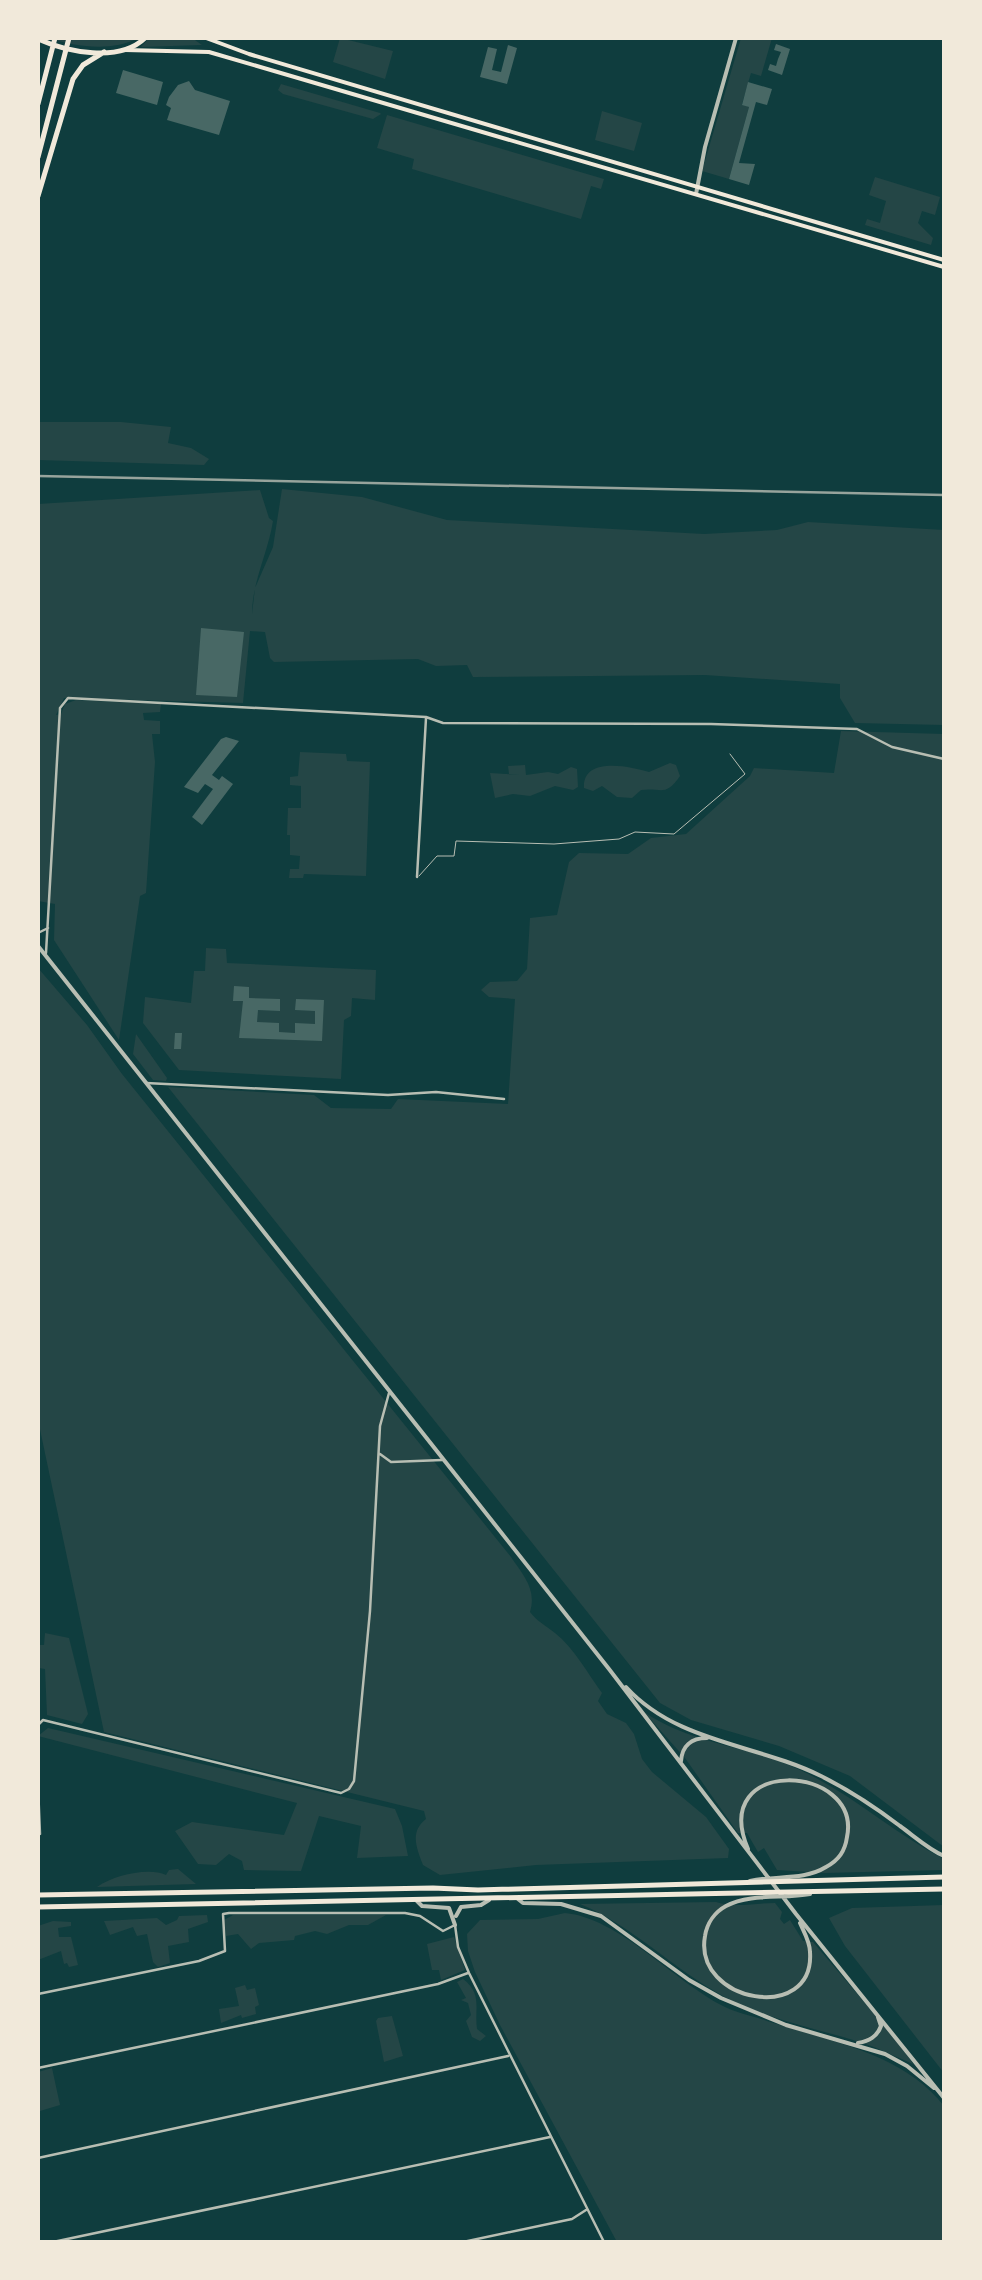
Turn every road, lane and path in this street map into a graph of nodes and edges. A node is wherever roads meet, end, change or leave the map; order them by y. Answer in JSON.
{"nodes":[{"id":1,"x":54,"y":38,"type":"edge"},
{"id":2,"x":69,"y":38,"type":"edge"},
{"id":3,"x":145,"y":38,"type":"edge"},
{"id":4,"x":206,"y":38,"type":"edge"},
{"id":5,"x":736,"y":38,"type":"edge"},
{"id":6,"x":38,"y":39,"type":"edge"},
{"id":7,"x":124,"y":50,"type":"junction"},
{"id":8,"x":104,"y":52,"type":"junction"},
{"id":9,"x":38,"y":104,"type":"edge"},
{"id":10,"x":38,"y":158,"type":"edge"},
{"id":11,"x":696,"y":185,"type":"junction"},
{"id":12,"x":696,"y":194,"type":"junction"},
{"id":13,"x":38,"y":196,"type":"edge"},
{"id":14,"x":944,"y":260,"type":"edge"},
{"id":15,"x":944,"y":267,"type":"edge"},
{"id":16,"x":426,"y":717,"type":"junction"},
{"id":17,"x":730,"y":754,"type":"dead end"},
{"id":18,"x":944,"y":759,"type":"edge"},
{"id":19,"x":418,"y":877,"type":"joint"},
{"id":20,"x":48,"y":927,"type":"junction"},
{"id":21,"x":38,"y":934,"type":"edge"},
{"id":22,"x":38,"y":946,"type":"edge"},
{"id":23,"x":48,"y":958,"type":"junction"},
{"id":24,"x":144,"y":1083,"type":"junction"},
{"id":25,"x":504,"y":1099,"type":"dead end"},
{"id":26,"x":389,"y":1392,"type":"junction"},
{"id":27,"x":379,"y":1452,"type":"junction"},
{"id":28,"x":442,"y":1460,"type":"junction"},
{"id":29,"x":609,"y":1669,"type":"junction"},
{"id":30,"x":38,"y":1724,"type":"edge"},
{"id":31,"x":712,"y":1739,"type":"junction"},
{"id":32,"x":681,"y":1763,"type":"junction"},
{"id":33,"x":38,"y":1786,"type":"edge"},
{"id":34,"x":38,"y":1834,"type":"edge"},
{"id":35,"x":944,"y":1856,"type":"edge"},
{"id":36,"x":752,"y":1858,"type":"junction"},
{"id":37,"x":944,"y":1878,"type":"edge"},
{"id":38,"x":749,"y":1881,"type":"junction"},
{"id":39,"x":944,"y":1889,"type":"edge"},
{"id":40,"x":811,"y":1894,"type":"junction"},
{"id":41,"x":38,"y":1895,"type":"edge"},
{"id":42,"x":517,"y":1898,"type":"junction"},
{"id":43,"x":489,"y":1900,"type":"junction"},
{"id":44,"x":417,"y":1901,"type":"junction"},
{"id":45,"x":38,"y":1906,"type":"edge"},
{"id":46,"x":796,"y":1914,"type":"junction"},
{"id":47,"x":455,"y":1925,"type":"junction"},
{"id":48,"x":469,"y":1972,"type":"junction"},
{"id":49,"x":38,"y":1994,"type":"edge"},
{"id":50,"x":875,"y":2010,"type":"junction"},
{"id":51,"x":853,"y":2044,"type":"junction"},
{"id":52,"x":509,"y":2056,"type":"junction"},
{"id":53,"x":38,"y":2068,"type":"edge"},
{"id":54,"x":943,"y":2096,"type":"edge"},
{"id":55,"x":551,"y":2137,"type":"junction"},
{"id":56,"x":38,"y":2158,"type":"edge"},
{"id":57,"x":587,"y":2210,"type":"junction"},
{"id":58,"x":52,"y":2242,"type":"edge"},
{"id":59,"x":463,"y":2242,"type":"edge"},
{"id":60,"x":604,"y":2242,"type":"edge"}],
"edges":[{"from":1,"to":9,"type":"main road"},
{"from":2,"to":10,"type":"main road"},
{"from":3,"to":7,"type":"main road"},
{"from":4,"to":11,"type":"main road"},
{"from":5,"to":11,"type":"street"},
{"from":6,"to":8,"type":"main road"},
{"from":7,"to":8,"type":"main road"},
{"from":7,"to":12,"type":"main road"},
{"from":8,"to":13,"type":"main road"},
{"from":11,"to":12,"type":"street"},
{"from":11,"to":14,"type":"main road"},
{"from":12,"to":15,"type":"main road"},
{"from":16,"to":18,"type":"street"},
{"from":16,"to":19,"type":"street"},
{"from":16,"to":20,"type":"street"},
{"from":17,"to":19,"type":"lane"},
{"from":20,"to":21,"type":"street"},
{"from":20,"to":23,"type":"street"},
{"from":22,"to":23,"type":"street"},
{"from":23,"to":24,"type":"street"},
{"from":24,"to":25,"type":"street"},
{"from":24,"to":26,"type":"street"},
{"from":26,"to":27,"type":"street"},
{"from":26,"to":28,"type":"street"},
{"from":27,"to":28,"type":"street"},
{"from":27,"to":30,"type":"street"},
{"from":28,"to":29,"type":"street"},
{"from":29,"to":31,"type":"street"},
{"from":29,"to":32,"type":"street"},
{"from":31,"to":32,"type":"street"},
{"from":31,"to":35,"type":"street"},
{"from":32,"to":36,"type":"street"},
{"from":33,"to":34,"type":"street"},
{"from":36,"to":38,"type":"street"},
{"from":36,"to":46,"type":"street"},
{"from":37,"to":38,"type":"main road"},
{"from":38,"to":41,"type":"main road"},
{"from":39,"to":40,"type":"main road"},
{"from":40,"to":42,"type":"main road"},
{"from":40,"to":46,"type":"street"},
{"from":42,"to":43,"type":"main road"},
{"from":42,"to":51,"type":"street"},
{"from":43,"to":44,"type":"main road"},
{"from":43,"to":47,"type":"street"},
{"from":44,"to":45,"type":"main road"},
{"from":44,"to":47,"type":"street"},
{"from":46,"to":50,"type":"street"},
{"from":47,"to":48,"type":"street"},
{"from":47,"to":49,"type":"street"},
{"from":48,"to":52,"type":"street"},
{"from":48,"to":53,"type":"street"},
{"from":50,"to":51,"type":"street"},
{"from":50,"to":54,"type":"street"},
{"from":51,"to":54,"type":"street"},
{"from":52,"to":55,"type":"street"},
{"from":52,"to":56,"type":"street"},
{"from":55,"to":57,"type":"street"},
{"from":55,"to":58,"type":"street"},
{"from":57,"to":59,"type":"street"},
{"from":57,"to":60,"type":"street"}]}
